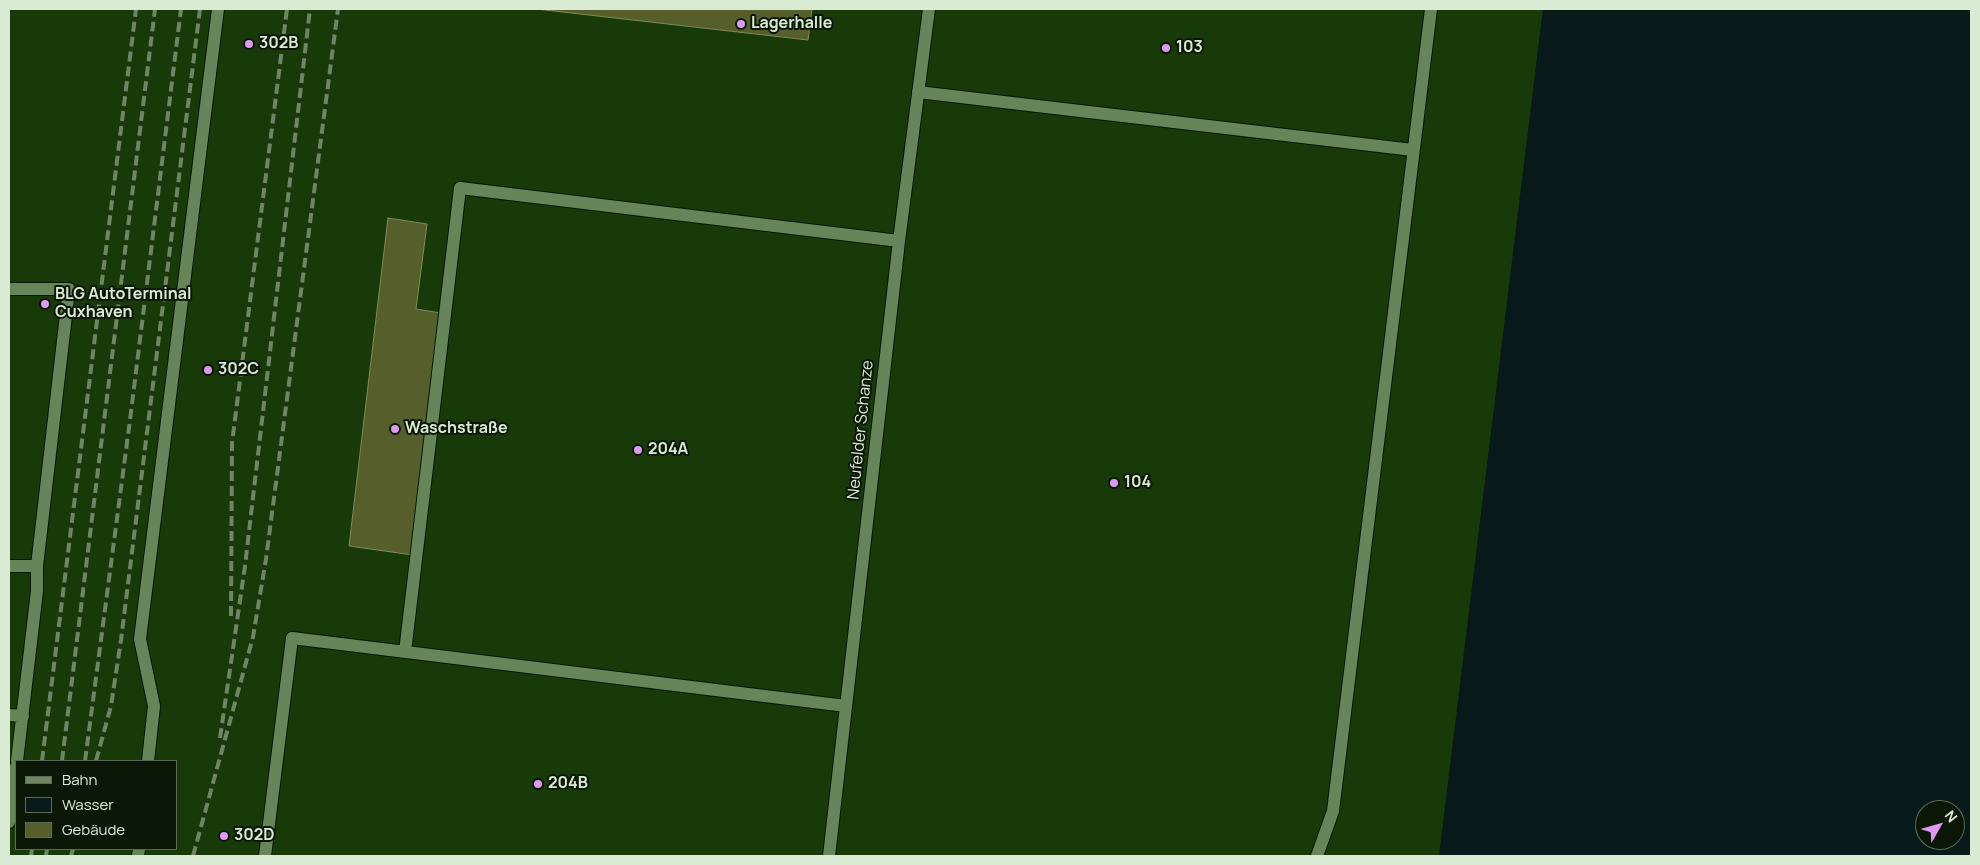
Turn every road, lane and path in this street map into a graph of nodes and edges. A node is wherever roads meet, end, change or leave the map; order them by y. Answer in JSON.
{"nodes":[{"id":1,"x":218,"y":9,"type":"edge"},
{"id":2,"x":928,"y":9,"type":"edge"},
{"id":3,"x":1431,"y":9,"type":"edge"},
{"id":4,"x":918,"y":92,"type":"junction"},
{"id":5,"x":1413,"y":150,"type":"junction"},
{"id":6,"x":899,"y":241,"type":"junction"},
{"id":7,"x":9,"y":288,"type":"edge"},
{"id":8,"x":9,"y":566,"type":"edge"},
{"id":9,"x":37,"y":566,"type":"junction"},
{"id":10,"x":405,"y":652,"type":"junction"},
{"id":11,"x":846,"y":706,"type":"junction"},
{"id":12,"x":9,"y":715,"type":"edge"},
{"id":13,"x":23,"y":716,"type":"junction"},
{"id":14,"x":17,"y":760,"type":"edge"},
{"id":15,"x":148,"y":760,"type":"edge"},
{"id":16,"x":15,"y":775,"type":"edge"},
{"id":17,"x":9,"y":822,"type":"edge"},
{"id":18,"x":265,"y":856,"type":"edge"},
{"id":19,"x":829,"y":856,"type":"edge"},
{"id":20,"x":1317,"y":856,"type":"edge"}],
"edges":[{"from":1,"to":15,"type":"lane"},
{"from":2,"to":4,"type":"lane","name":"Neufelder Schanze"},
{"from":3,"to":5,"type":"lane"},
{"from":4,"to":5,"type":"lane"},
{"from":4,"to":6,"type":"lane","name":"Neufelder Schanze"},
{"from":5,"to":20,"type":"lane"},
{"from":6,"to":10,"type":"lane"},
{"from":6,"to":11,"type":"lane","name":"Neufelder Schanze"},
{"from":7,"to":9,"type":"lane"},
{"from":8,"to":9,"type":"lane"},
{"from":9,"to":13,"type":"lane"},
{"from":10,"to":11,"type":"lane"},
{"from":10,"to":18,"type":"lane"},
{"from":11,"to":19,"type":"lane","name":"Neufelder Schanze"},
{"from":12,"to":13,"type":"lane"},
{"from":13,"to":14,"type":"lane"},
{"from":16,"to":17,"type":"lane"}]}
